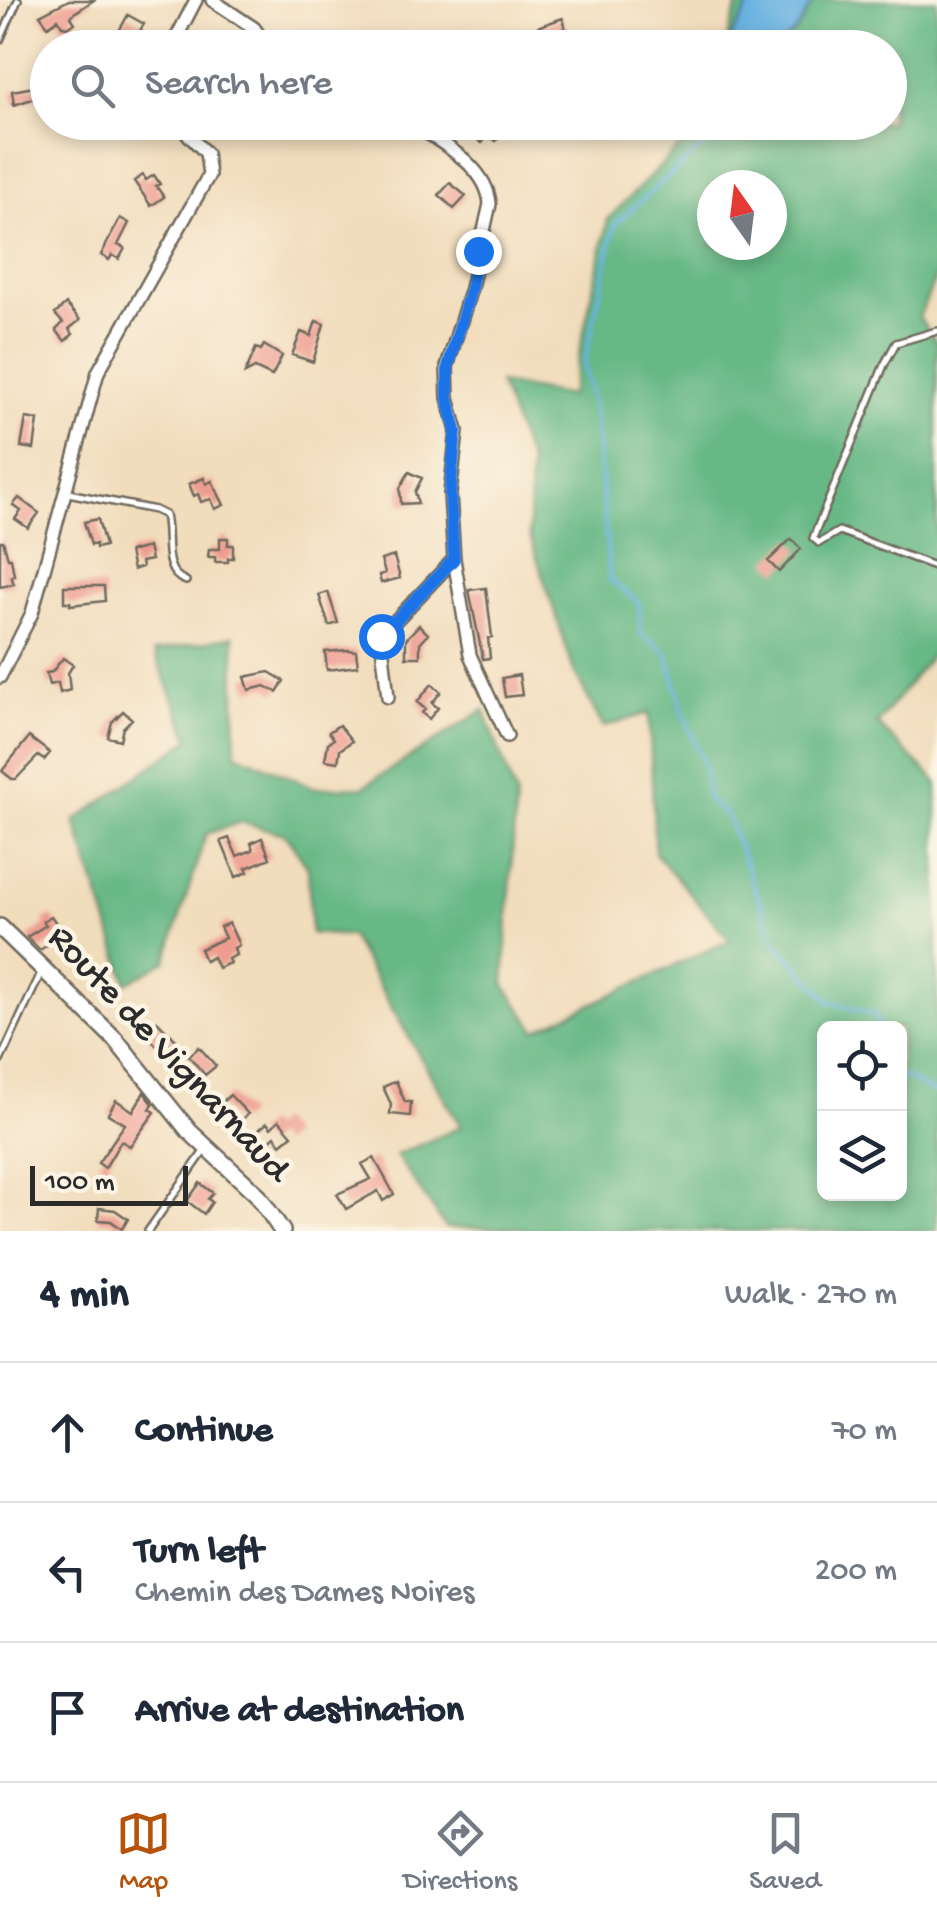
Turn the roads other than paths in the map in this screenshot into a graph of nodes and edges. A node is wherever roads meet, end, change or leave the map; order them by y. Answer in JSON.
{"nodes":[{"id":1,"x":18,"y":0,"type":"edge"},
{"id":2,"x":196,"y":0,"type":"edge"},
{"id":3,"x":212,"y":0,"type":"edge"},
{"id":4,"x":181,"y":30,"type":"edge"},
{"id":5,"x":256,"y":30,"type":"edge"},
{"id":6,"x":0,"y":40,"type":"edge"},
{"id":7,"x":193,"y":140,"type":"edge"},
{"id":8,"x":437,"y":140,"type":"edge"},
{"id":9,"x":937,"y":331,"type":"edge"},
{"id":10,"x":65,"y":492,"type":"junction"},
{"id":11,"x":454,"y":559,"type":"junction"},
{"id":12,"x":937,"y":566,"type":"edge"},
{"id":13,"x":186,"y":582,"type":"dead end"},
{"id":14,"x":0,"y":677,"type":"edge"},
{"id":15,"x":388,"y":697,"type":"dead end"},
{"id":16,"x":508,"y":736,"type":"dead end"},
{"id":17,"x":0,"y":927,"type":"edge"},
{"id":18,"x":43,"y":969,"type":"junction"},
{"id":19,"x":0,"y":1061,"type":"edge"},
{"id":20,"x":207,"y":1147,"type":"junction"},
{"id":21,"x":148,"y":1231,"type":"edge"},
{"id":22,"x":282,"y":1231,"type":"edge"}],
"edges":[{"from":1,"to":6,"type":"lane"},
{"from":2,"to":4,"type":"street"},
{"from":3,"to":5,"type":"street"},
{"from":7,"to":10,"type":"street"},
{"from":8,"to":11,"type":"street"},
{"from":9,"to":12,"type":"lane"},
{"from":10,"to":13,"type":"lane"},
{"from":10,"to":14,"type":"street"},
{"from":11,"to":15,"type":"street"},
{"from":11,"to":16,"type":"street"},
{"from":17,"to":18,"type":"street","name":"Route de Vignarnaud"},
{"from":18,"to":19,"type":"lane"},
{"from":18,"to":20,"type":"street","name":"Route de Vignarnaud"},
{"from":20,"to":21,"type":"lane"},
{"from":20,"to":22,"type":"street","name":"Route de Vignarnaud"}]}
